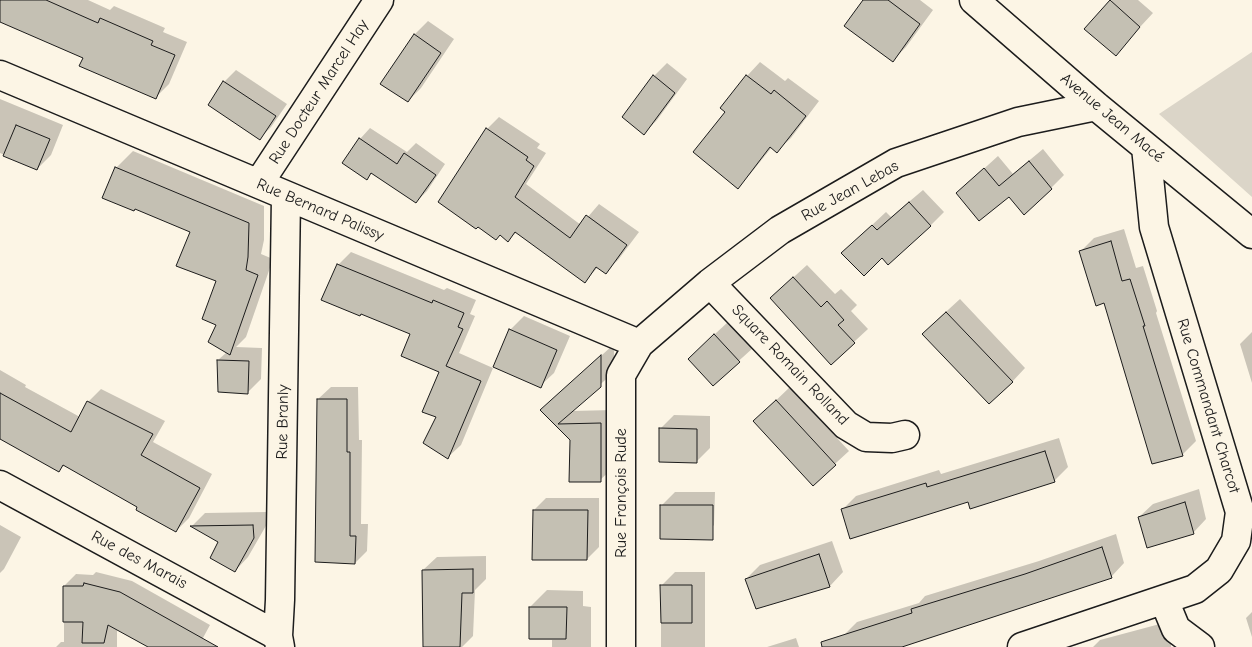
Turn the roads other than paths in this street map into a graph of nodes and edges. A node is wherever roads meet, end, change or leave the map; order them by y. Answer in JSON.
{"nodes":[{"id":1,"x":379,"y":0,"type":"edge"},
{"id":2,"x":980,"y":3,"type":"edge"},
{"id":3,"x":0,"y":75,"type":"edge"},
{"id":4,"x":1096,"y":106,"type":"junction"},
{"id":5,"x":1146,"y":147,"type":"junction"},
{"id":6,"x":259,"y":183,"type":"junction"},
{"id":7,"x":286,"y":197,"type":"junction"},
{"id":8,"x":1252,"y":234,"type":"edge"},
{"id":9,"x":710,"y":283,"type":"junction"},
{"id":10,"x":639,"y":344,"type":"junction"},
{"id":11,"x":905,"y":435,"type":"dead end"},
{"id":12,"x":0,"y":485,"type":"edge"},
{"id":13,"x":1164,"y":600,"type":"junction"},
{"id":14,"x":279,"y":641,"type":"edge"},
{"id":15,"x":621,"y":647,"type":"edge"},
{"id":16,"x":1022,"y":647,"type":"edge"},
{"id":17,"x":1200,"y":647,"type":"edge"}],
"edges":[{"from":1,"to":6,"type":"street","name":"Rue Docteur Marcel Hay"},
{"from":2,"to":4,"type":"street","name":"Avenue Jean Macé"},
{"from":3,"to":6,"type":"street","name":"Rue Bernard Palissy"},
{"from":4,"to":5,"type":"street","name":"Avenue Jean Macé"},
{"from":4,"to":9,"type":"street","name":"Rue Jean Lebas"},
{"from":5,"to":8,"type":"street","name":"Avenue Jean Macé"},
{"from":5,"to":13,"type":"street","name":"Rue Commandant Charcot"},
{"from":6,"to":7,"type":"street","name":"Rue Bernard Palissy"},
{"from":7,"to":10,"type":"street","name":"Rue Bernard Palissy"},
{"from":7,"to":14,"type":"street","name":"Rue Branly"},
{"from":9,"to":10,"type":"street","name":"Rue Jean Lebas"},
{"from":9,"to":11,"type":"street","name":"Square Romain Rolland"},
{"from":10,"to":15,"type":"street","name":"Rue François Rude"},
{"from":12,"to":14,"type":"street","name":"Rue des Marais"},
{"from":13,"to":16,"type":"street","name":"Rue Commandant Charcot"},
{"from":13,"to":17,"type":"street"}]}
